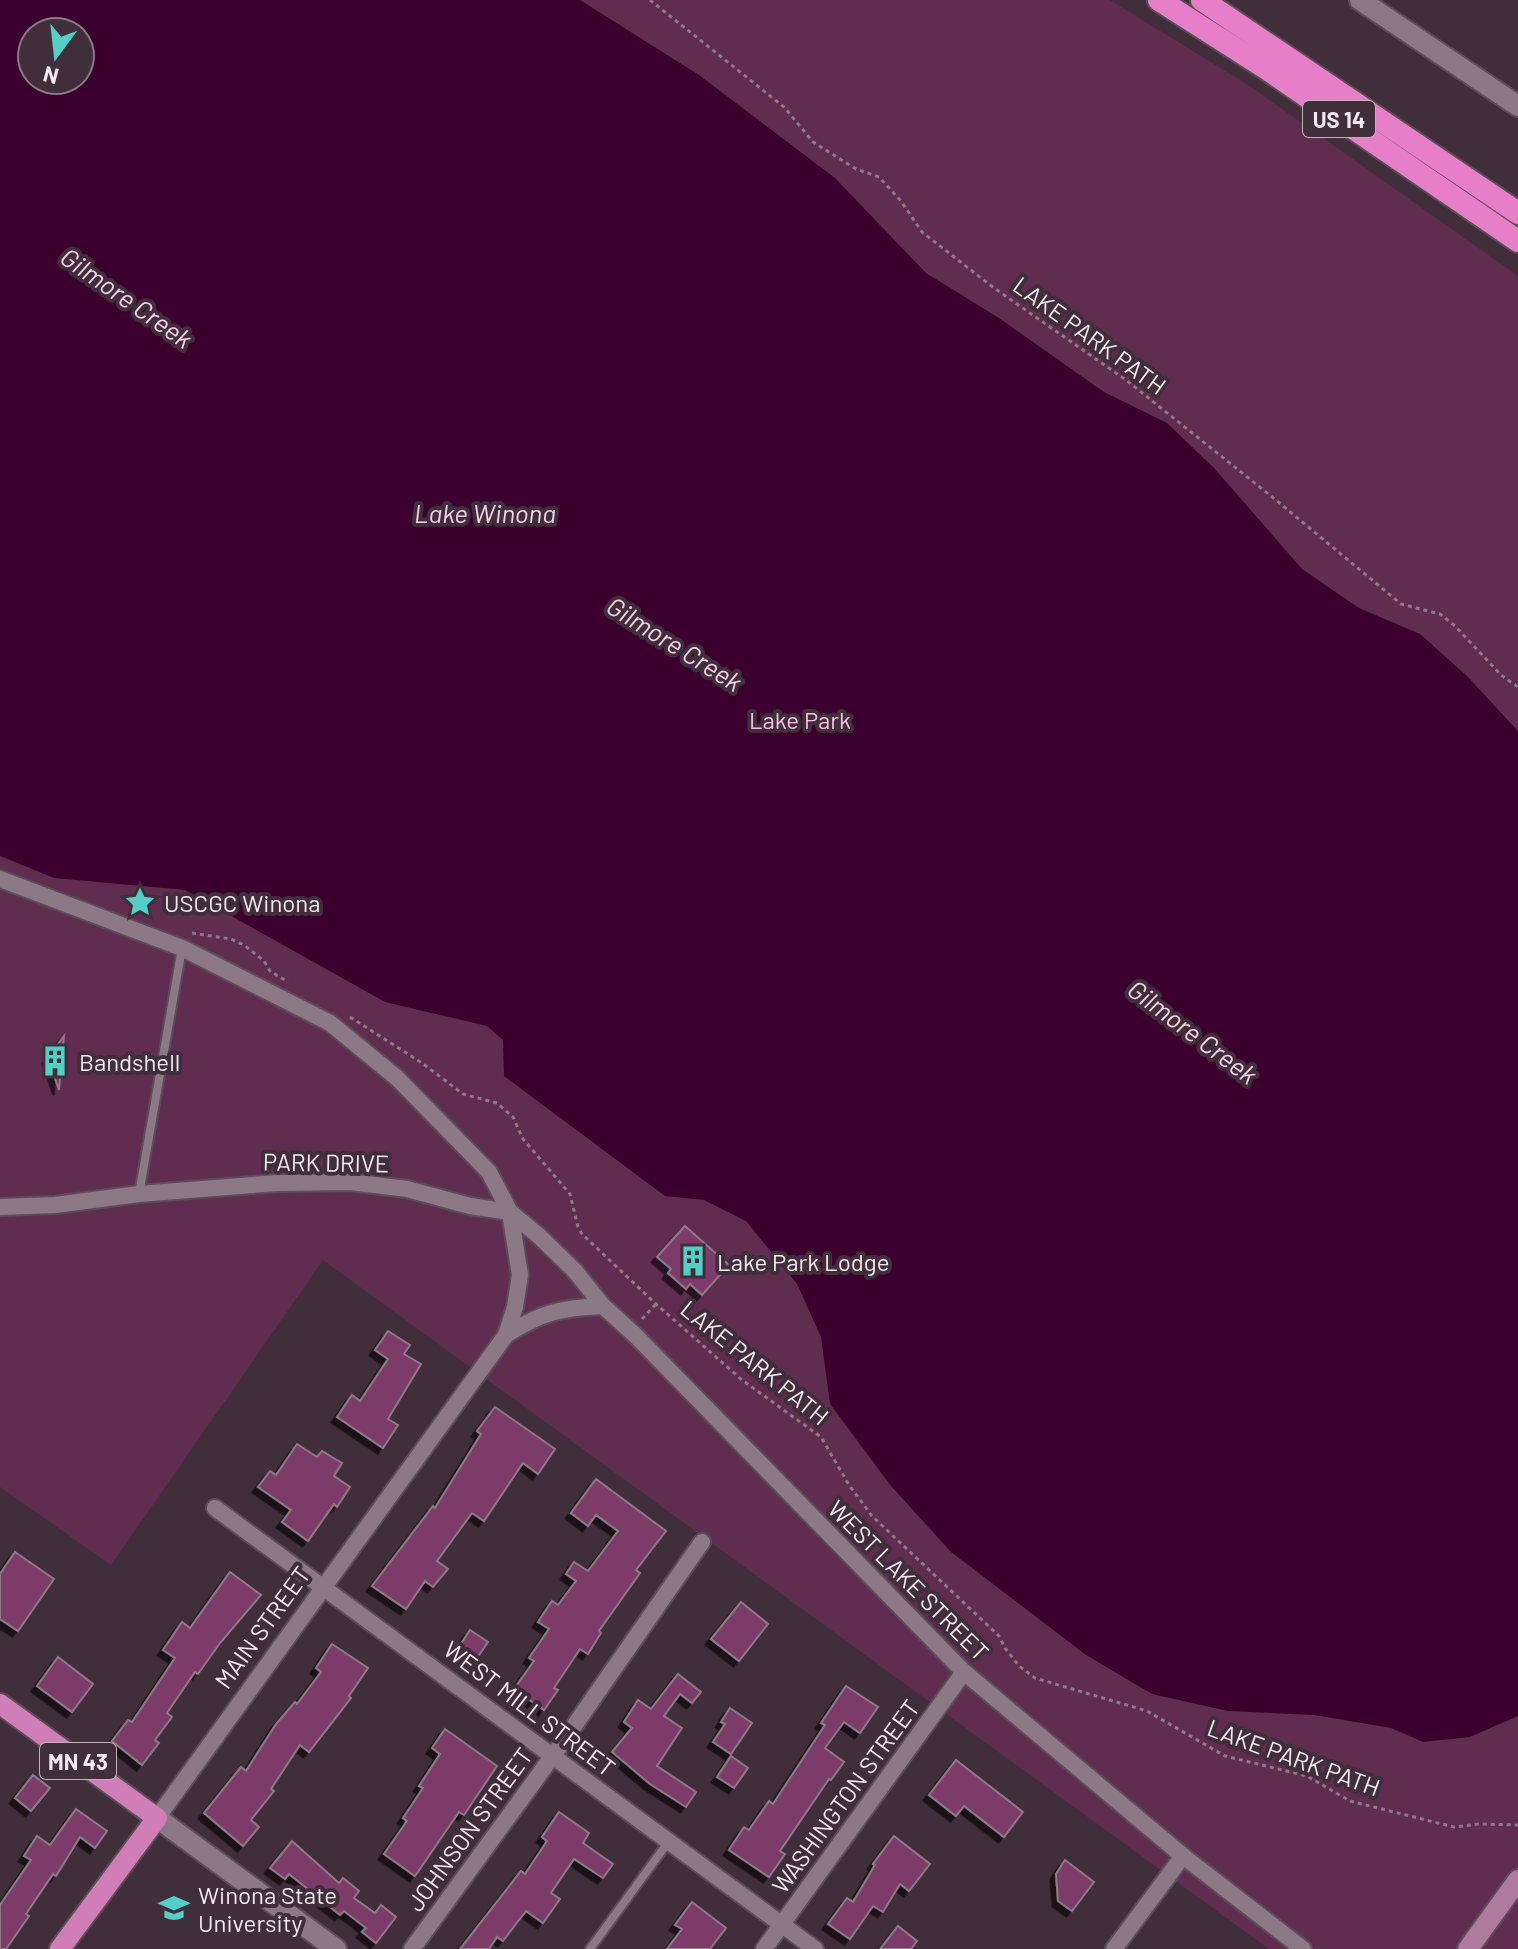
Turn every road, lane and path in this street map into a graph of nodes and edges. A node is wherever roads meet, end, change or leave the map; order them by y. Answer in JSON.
{"nodes":[{"id":1,"x":650,"y":0,"type":"edge"},
{"id":2,"x":1159,"y":0,"type":"edge"},
{"id":3,"x":1202,"y":0,"type":"edge"},
{"id":4,"x":1360,"y":0,"type":"edge"},
{"id":5,"x":1518,"y":106,"type":"edge"},
{"id":6,"x":1518,"y":213,"type":"edge"},
{"id":7,"x":1518,"y":241,"type":"edge"},
{"id":8,"x":1518,"y":687,"type":"edge"},
{"id":9,"x":0,"y":879,"type":"edge"},
{"id":10,"x":179,"y":929,"type":"dead end"},
{"id":11,"x":182,"y":948,"type":"junction"},
{"id":12,"x":297,"y":987,"type":"dead end"},
{"id":13,"x":347,"y":1015,"type":"dead end"},
{"id":14,"x":139,"y":1194,"type":"junction"},
{"id":15,"x":0,"y":1207,"type":"edge"},
{"id":16,"x":510,"y":1212,"type":"junction"},
{"id":17,"x":656,"y":1304,"type":"junction"},
{"id":18,"x":603,"y":1306,"type":"junction"},
{"id":19,"x":630,"y":1331,"type":"junction"},
{"id":20,"x":506,"y":1335,"type":"junction"},
{"id":21,"x":215,"y":1508,"type":"dead end"},
{"id":22,"x":702,"y":1542,"type":"dead end"},
{"id":23,"x":324,"y":1586,"type":"junction"},
{"id":24,"x":964,"y":1672,"type":"junction"},
{"id":25,"x":0,"y":1704,"type":"edge"},
{"id":26,"x":553,"y":1754,"type":"junction"},
{"id":27,"x":157,"y":1818,"type":"junction"},
{"id":28,"x":1518,"y":1825,"type":"edge"},
{"id":29,"x":669,"y":1841,"type":"junction"},
{"id":30,"x":1183,"y":1856,"type":"junction"},
{"id":31,"x":1518,"y":1880,"type":"edge"},
{"id":32,"x":782,"y":1924,"type":"junction"},
{"id":33,"x":60,"y":1949,"type":"edge"},
{"id":34,"x":336,"y":1949,"type":"edge"},
{"id":35,"x":412,"y":1949,"type":"edge"},
{"id":36,"x":590,"y":1949,"type":"edge"},
{"id":37,"x":764,"y":1949,"type":"edge"},
{"id":38,"x":815,"y":1949,"type":"edge"},
{"id":39,"x":1114,"y":1949,"type":"edge"},
{"id":40,"x":1303,"y":1949,"type":"edge"},
{"id":41,"x":1468,"y":1949,"type":"edge"}],
"edges":[{"from":1,"to":8,"type":"path","name":"LAKE PARK PATH"},
{"from":2,"to":7,"type":"highway","number":"US 14"},
{"from":3,"to":6,"type":"highway","number":"US 14"},
{"from":4,"to":5,"type":"street"},
{"from":9,"to":11,"type":"street"},
{"from":10,"to":12,"type":"path"},
{"from":11,"to":14,"type":"lane"},
{"from":11,"to":16,"type":"street"},
{"from":13,"to":17,"type":"path","name":"LAKE PARK PATH"},
{"from":14,"to":15,"type":"street","name":"PARK DRIVE"},
{"from":14,"to":16,"type":"street","name":"PARK DRIVE"},
{"from":16,"to":18,"type":"street","name":"WEST LAKE STREET"},
{"from":16,"to":20,"type":"street","name":"MAIN STREET"},
{"from":17,"to":19,"type":"path"},
{"from":17,"to":28,"type":"path","name":"LAKE PARK PATH"},
{"from":18,"to":19,"type":"street","name":"WEST LAKE STREET"},
{"from":18,"to":20,"type":"street","name":"MAIN STREET"},
{"from":19,"to":24,"type":"street","name":"WEST LAKE STREET"},
{"from":20,"to":23,"type":"street","name":"MAIN STREET"},
{"from":21,"to":23,"type":"street","name":"WEST MILL STREET"},
{"from":22,"to":26,"type":"street","name":"JOHNSON STREET"},
{"from":23,"to":26,"type":"street","name":"WEST MILL STREET"},
{"from":23,"to":27,"type":"street","name":"MAIN STREET"},
{"from":24,"to":30,"type":"street","name":"WEST LAKE STREET"},
{"from":24,"to":32,"type":"street","name":"WASHINGTON STREET"},
{"from":25,"to":27,"type":"main road","number":"MN 43"},
{"from":26,"to":29,"type":"street","name":"WEST MILL STREET"},
{"from":26,"to":35,"type":"street","name":"JOHNSON STREET"},
{"from":27,"to":33,"type":"main road","name":"MAIN STREET"},
{"from":27,"to":34,"type":"street"},
{"from":29,"to":32,"type":"street","name":"WEST MILL STREET"},
{"from":29,"to":36,"type":"lane"},
{"from":30,"to":39,"type":"street"},
{"from":30,"to":40,"type":"street","name":"WEST LAKE STREET"},
{"from":31,"to":41,"type":"main road"},
{"from":32,"to":37,"type":"street","name":"WASHINGTON STREET"},
{"from":32,"to":38,"type":"street","name":"WEST MILL STREET"}]}
